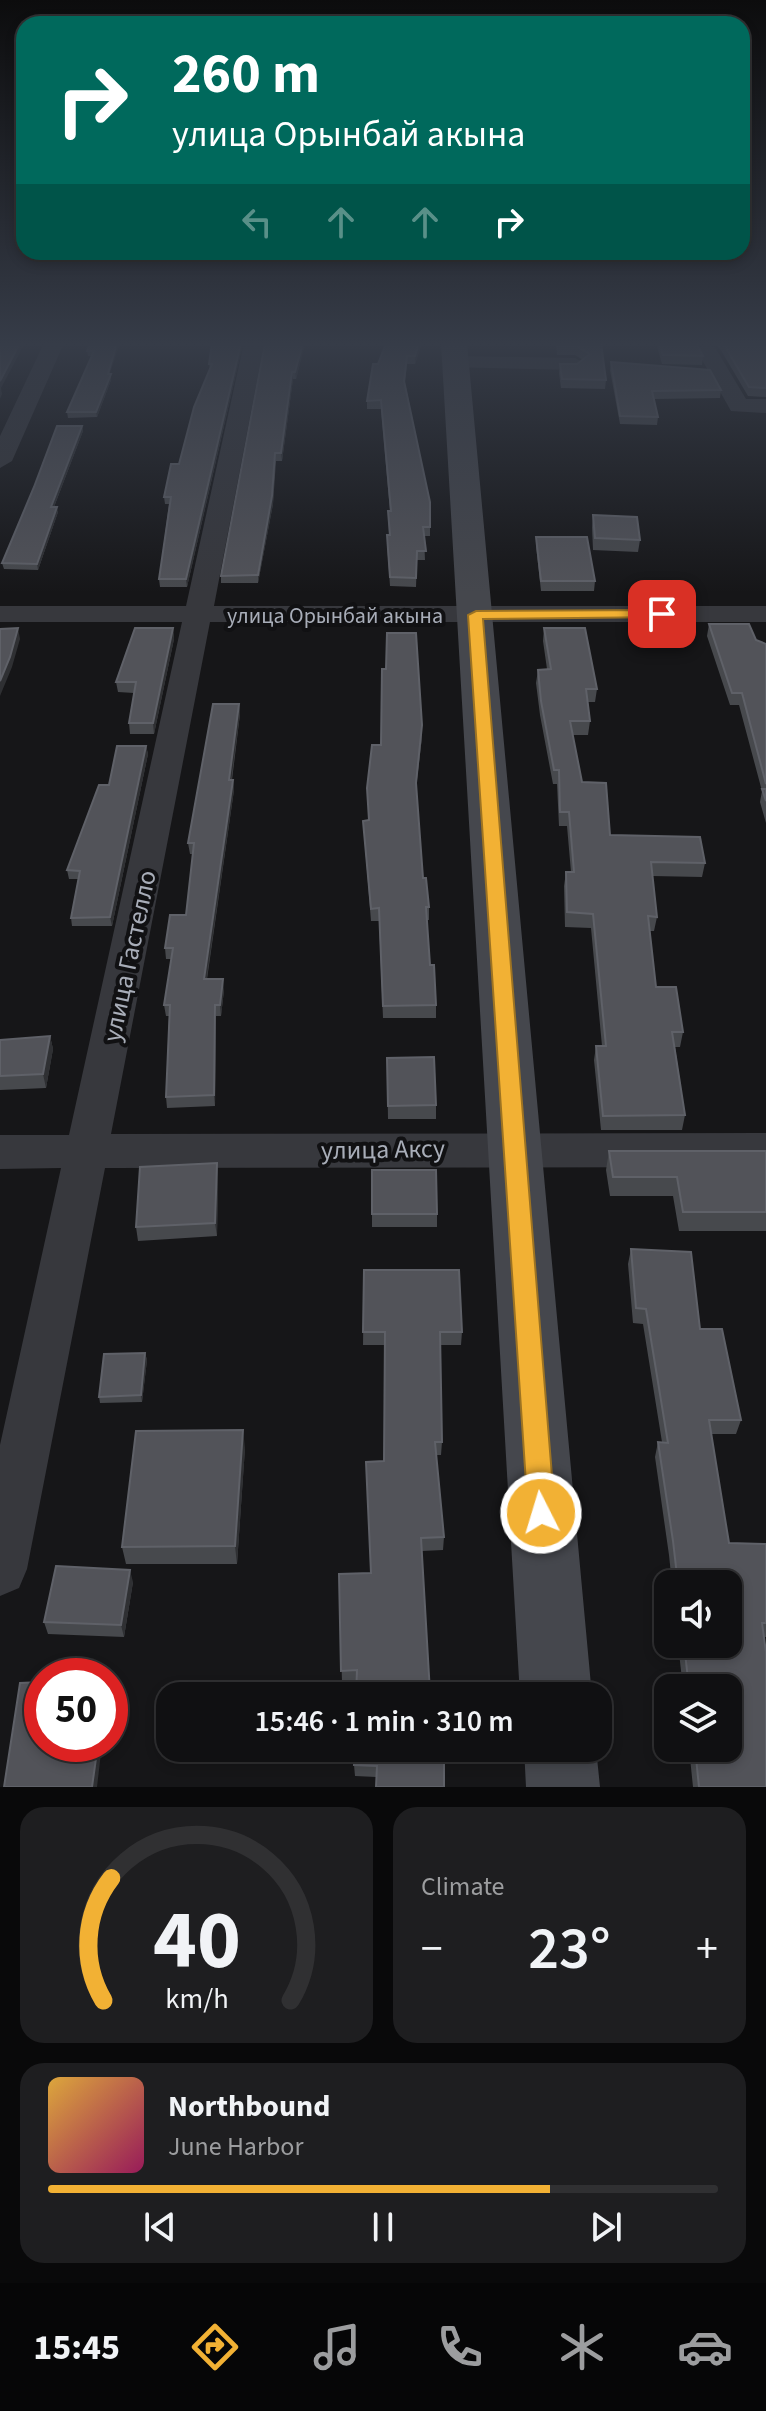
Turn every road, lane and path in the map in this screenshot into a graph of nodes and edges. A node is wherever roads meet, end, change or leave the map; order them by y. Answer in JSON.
{"nodes":[{"id":1,"x":16,"y":426,"type":"edge"},
{"id":2,"x":237,"y":426,"type":"edge"},
{"id":3,"x":461,"y":426,"type":"edge"},
{"id":4,"x":0,"y":461,"type":"edge"},
{"id":5,"x":0,"y":614,"type":"edge"},
{"id":6,"x":761,"y":614,"type":"edge"},
{"id":7,"x":476,"y":615,"type":"junction"},
{"id":8,"x":199,"y":616,"type":"junction"},
{"id":9,"x":766,"y":645,"type":"edge"},
{"id":10,"x":512,"y":1148,"type":"junction"},
{"id":11,"x":766,"y":1150,"type":"edge"},
{"id":12,"x":0,"y":1152,"type":"edge"},
{"id":13,"x":88,"y":1152,"type":"junction"},
{"id":14,"x":0,"y":1569,"type":"edge"},
{"id":15,"x":555,"y":1682,"type":"edge"},
{"id":16,"x":561,"y":1762,"type":"edge"},
{"id":17,"x":563,"y":1787,"type":"edge"}],
"edges":[{"from":1,"to":4,"type":"street"},
{"from":2,"to":8,"type":"street","name":"улица Гастелло"},
{"from":3,"to":7,"type":"main road"},
{"from":5,"to":8,"type":"street","name":"улица Орынбай акына"},
{"from":6,"to":7,"type":"street","name":"улица Орынбай акына"},
{"from":6,"to":9,"type":"street"},
{"from":7,"to":8,"type":"street","name":"улица Орынбай акына"},
{"from":7,"to":10,"type":"main road"},
{"from":8,"to":13,"type":"street","name":"улица Гастелло"},
{"from":10,"to":11,"type":"street","name":"улица Аксу"},
{"from":10,"to":13,"type":"street","name":"улица Аксу"},
{"from":10,"to":15,"type":"main road"},
{"from":12,"to":13,"type":"street","name":"улица Аксу"},
{"from":13,"to":14,"type":"street","name":"улица Гастелло"},
{"from":16,"to":17,"type":"main road"}]}
